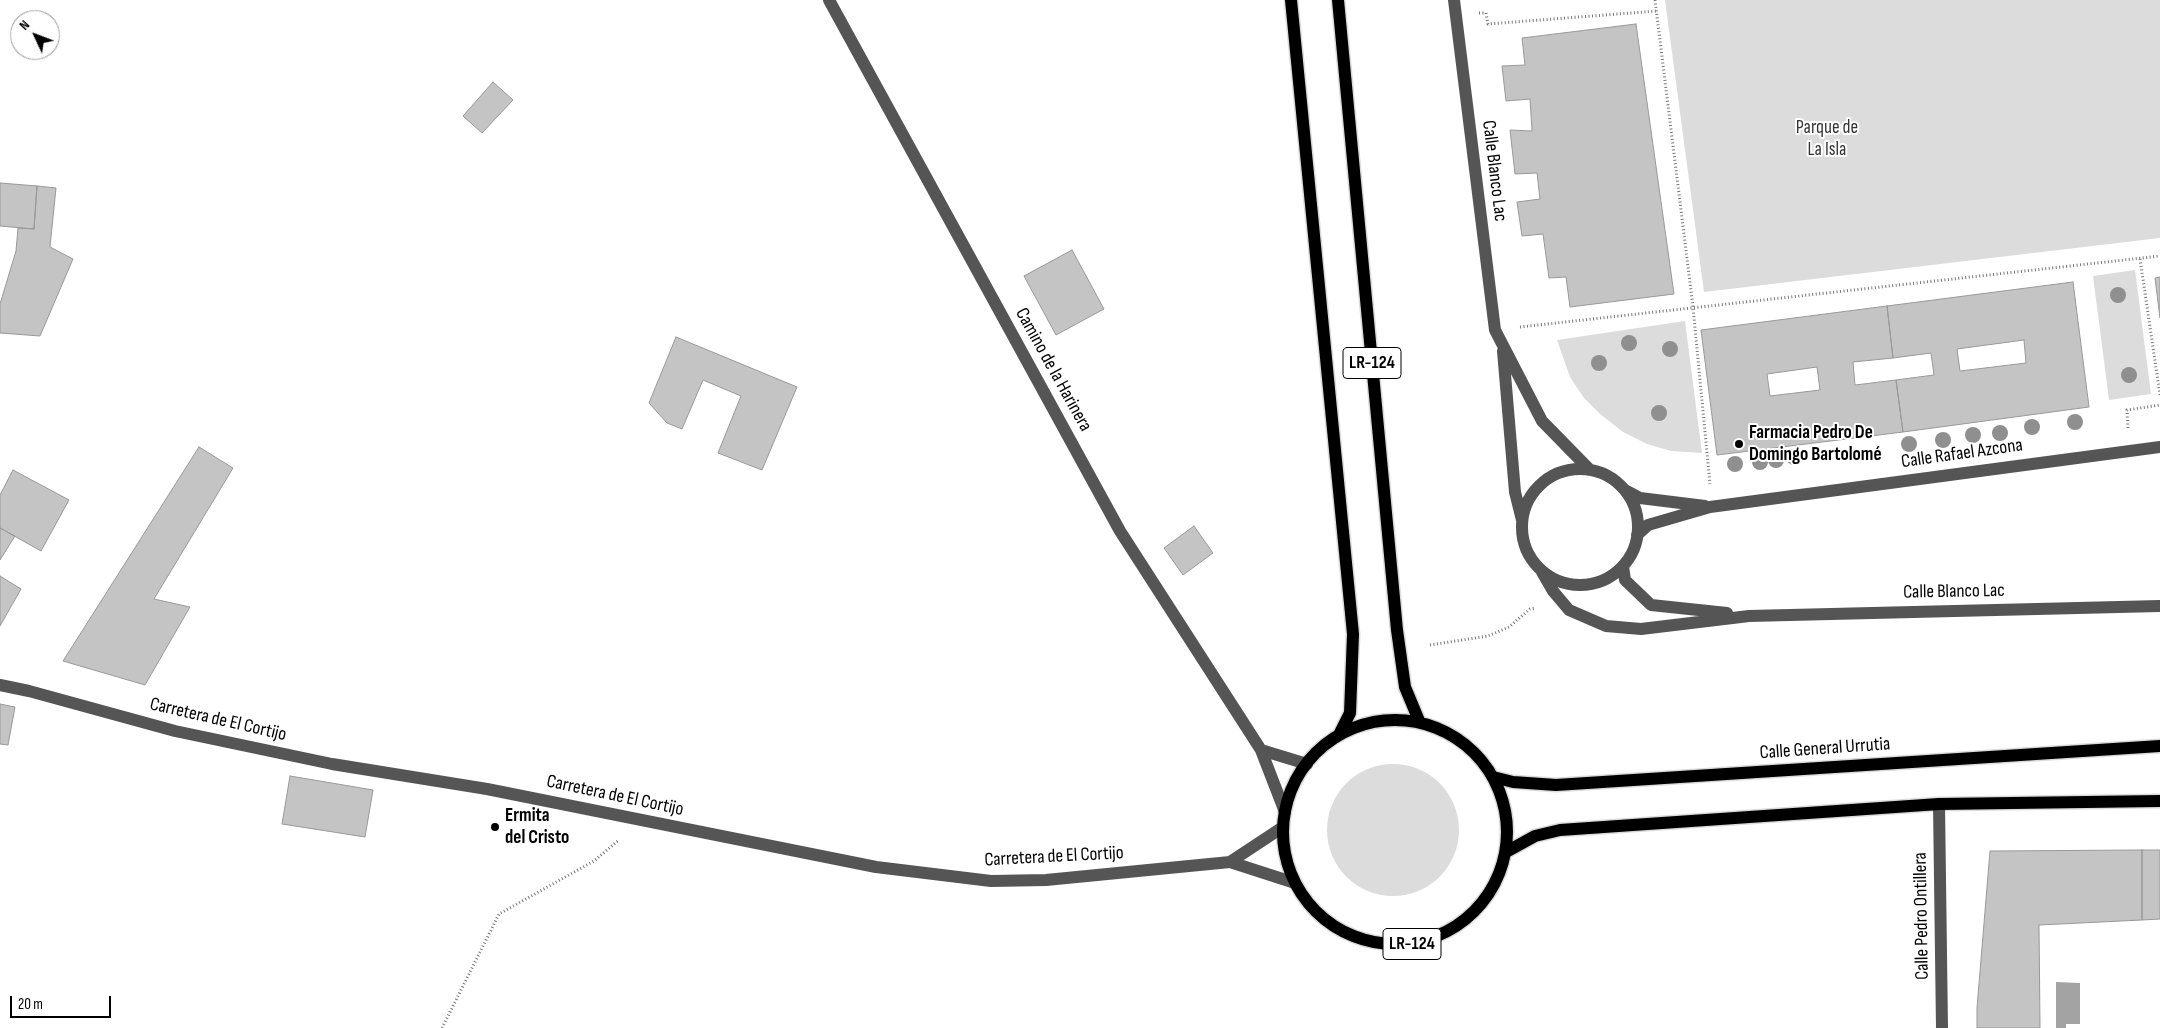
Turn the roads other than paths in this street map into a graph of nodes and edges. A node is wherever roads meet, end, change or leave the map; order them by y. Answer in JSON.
{"nodes":[{"id":1,"x":829,"y":0,"type":"edge"},
{"id":2,"x":1291,"y":0,"type":"edge"},
{"id":3,"x":1338,"y":0,"type":"edge"},
{"id":4,"x":1454,"y":0,"type":"edge"},
{"id":5,"x":1502,"y":346,"type":"junction"},
{"id":6,"x":2160,"y":447,"type":"edge"},
{"id":7,"x":1590,"y":470,"type":"junction"},
{"id":8,"x":1625,"y":490,"type":"junction"},
{"id":9,"x":1710,"y":507,"type":"junction"},
{"id":10,"x":1522,"y":520,"type":"junction"},
{"id":11,"x":1637,"y":535,"type":"junction"},
{"id":12,"x":1623,"y":566,"type":"junction"},
{"id":13,"x":1542,"y":572,"type":"junction"},
{"id":14,"x":2160,"y":606,"type":"edge"},
{"id":15,"x":1749,"y":616,"type":"junction"},
{"id":16,"x":0,"y":685,"type":"edge"},
{"id":17,"x":1420,"y":723,"type":"junction"},
{"id":18,"x":1340,"y":735,"type":"junction"},
{"id":19,"x":2160,"y":746,"type":"edge"},
{"id":20,"x":1261,"y":750,"type":"junction"},
{"id":21,"x":1306,"y":764,"type":"junction"},
{"id":22,"x":1493,"y":777,"type":"junction"},
{"id":23,"x":2160,"y":801,"type":"edge"},
{"id":24,"x":1939,"y":804,"type":"junction"},
{"id":25,"x":1285,"y":812,"type":"junction"},
{"id":26,"x":1283,"y":826,"type":"junction"},
{"id":27,"x":1506,"y":852,"type":"junction"},
{"id":28,"x":1230,"y":862,"type":"junction"},
{"id":29,"x":1295,"y":884,"type":"junction"},
{"id":30,"x":1942,"y":1028,"type":"edge"}],
"edges":[{"from":1,"to":20,"type":"street","name":"Camino de la Harinera"},
{"from":2,"to":18,"type":"main road","number":"LR-124"},
{"from":3,"to":17,"type":"main road","number":"LR-124"},
{"from":4,"to":5,"type":"street","name":"Calle Blanco Lac"},
{"from":5,"to":7,"type":"street","name":"Calle Blanco Lac"},
{"from":5,"to":10,"type":"street","name":"Calle Blanco Lac"},
{"from":6,"to":9,"type":"street","name":"Calle Rafael Azcona"},
{"from":7,"to":8,"type":"street"},
{"from":7,"to":10,"type":"street"},
{"from":8,"to":9,"type":"street","name":"Calle Rafael Azcona"},
{"from":8,"to":11,"type":"street"},
{"from":9,"to":11,"type":"street","name":"Calle Rafael Azcona"},
{"from":10,"to":13,"type":"street"},
{"from":11,"to":12,"type":"street"},
{"from":12,"to":13,"type":"street"},
{"from":12,"to":15,"type":"street","name":"Calle Blanco Lac"},
{"from":13,"to":15,"type":"street","name":"Calle Blanco Lac"},
{"from":14,"to":15,"type":"street","name":"Calle Blanco Lac"},
{"from":16,"to":28,"type":"street","name":"Carretera de El Cortijo"},
{"from":17,"to":18,"type":"main road","number":"LR-124"},
{"from":17,"to":22,"type":"main road","number":"LR-124"},
{"from":18,"to":21,"type":"main road","number":"LR-124"},
{"from":19,"to":22,"type":"main road","name":"Calle General Urrutia"},
{"from":20,"to":21,"type":"street"},
{"from":20,"to":25,"type":"street","name":"Camino de la Harinera"},
{"from":21,"to":25,"type":"main road","number":"LR-124"},
{"from":22,"to":27,"type":"main road","number":"LR-124"},
{"from":23,"to":24,"type":"main road"},
{"from":24,"to":27,"type":"main road"},
{"from":24,"to":30,"type":"street","name":"Calle Pedro Ontillera"},
{"from":25,"to":26,"type":"main road","number":"LR-124"},
{"from":26,"to":28,"type":"street","name":"Carretera de El Cortijo"},
{"from":26,"to":29,"type":"main road","number":"LR-124"},
{"from":27,"to":29,"type":"main road","number":"LR-124"},
{"from":28,"to":29,"type":"street","name":"Carretera de El Cortijo"}]}
